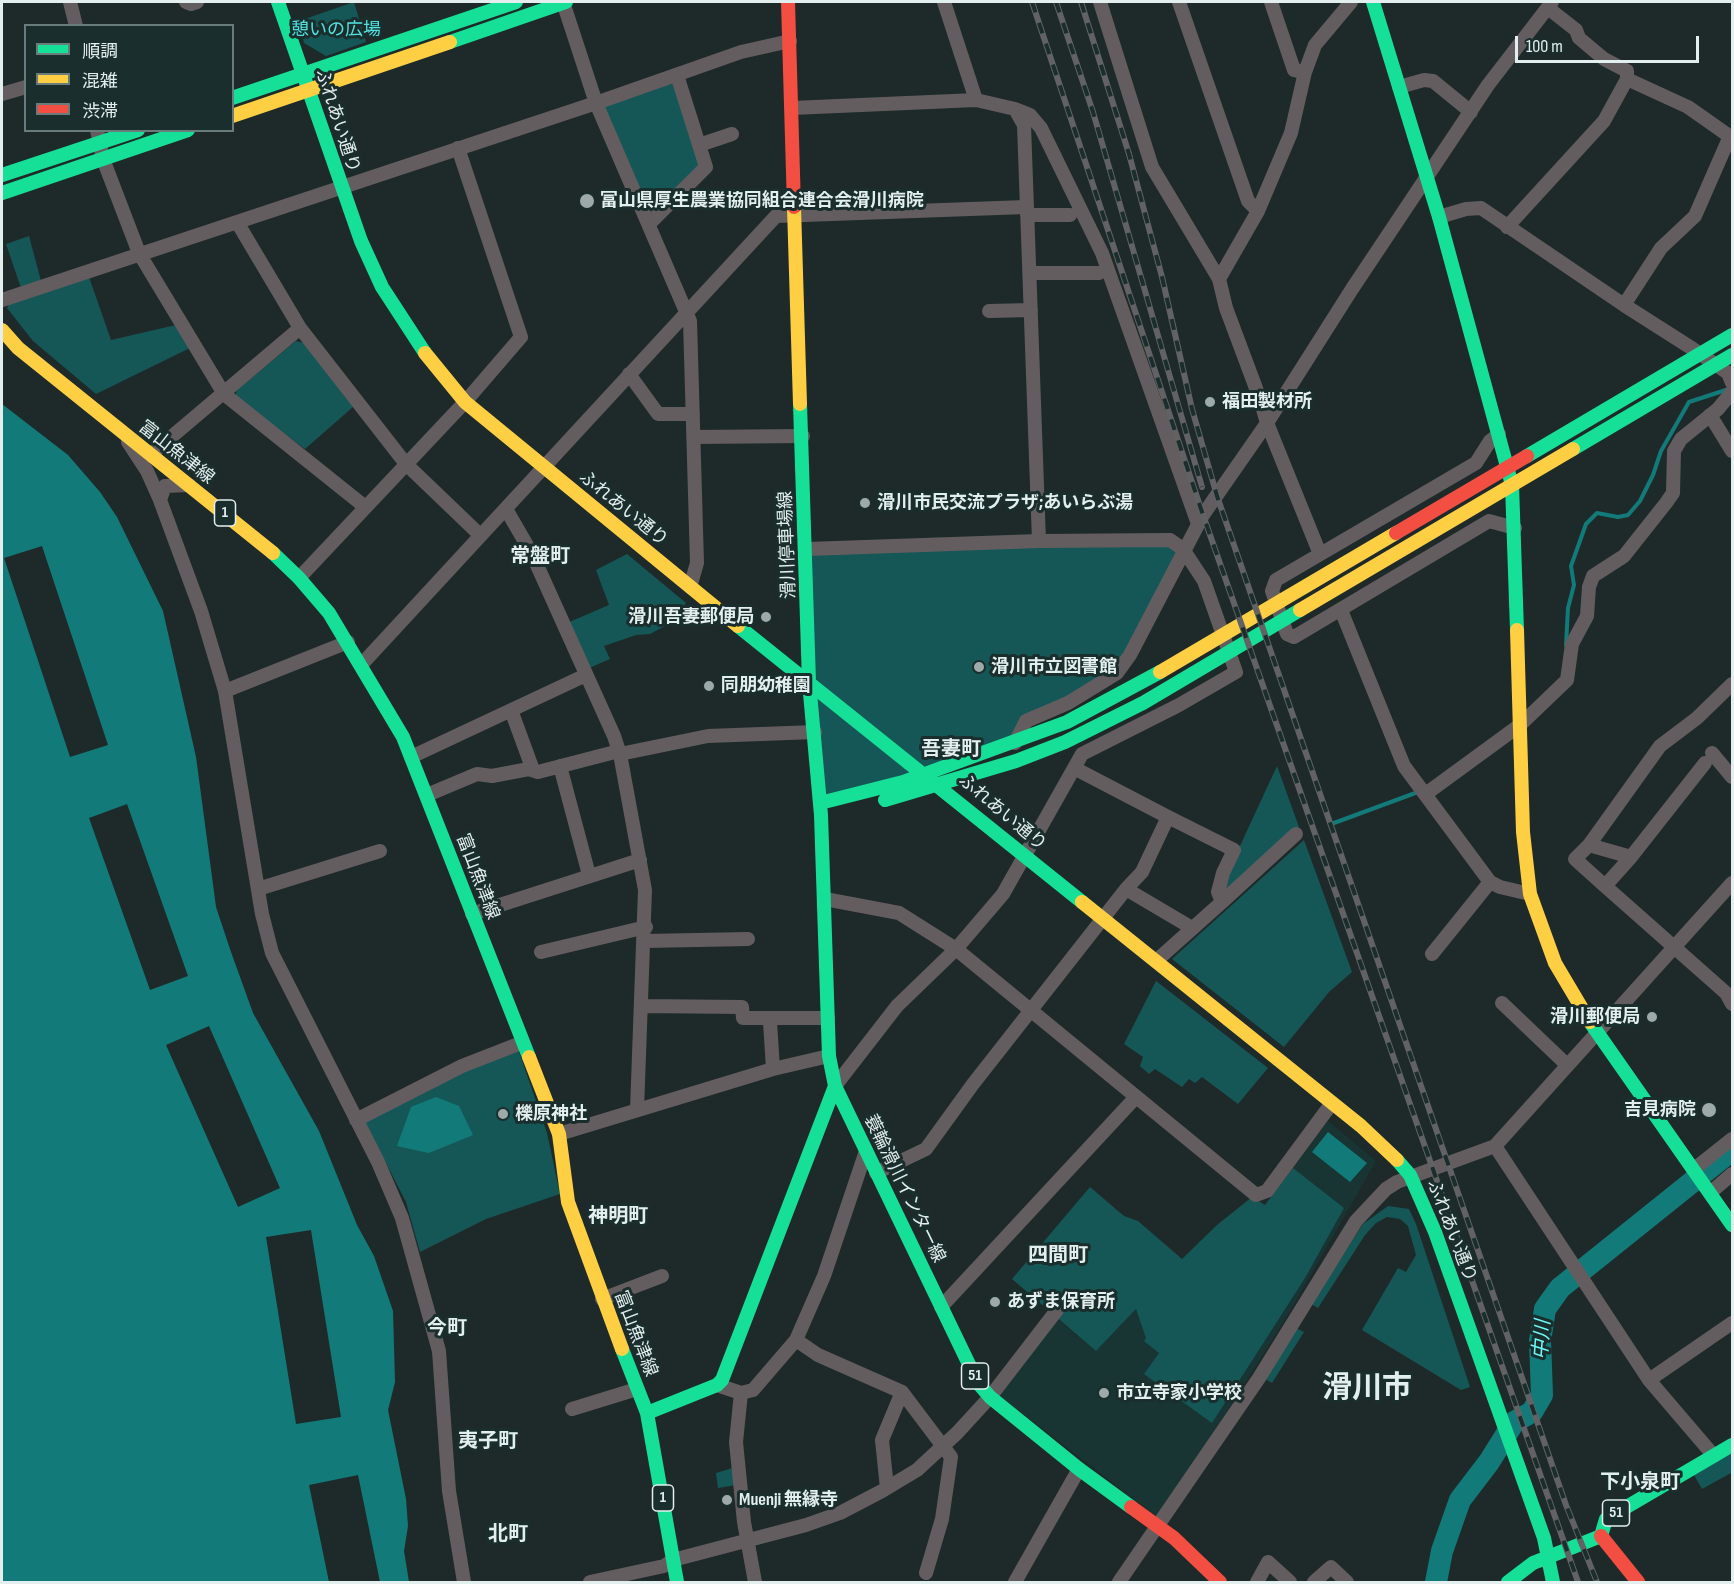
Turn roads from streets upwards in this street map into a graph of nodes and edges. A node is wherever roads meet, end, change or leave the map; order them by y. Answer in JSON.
{"nodes":[{"id":1,"x":70,"y":2,"type":"edge"},
{"id":2,"x":186,"y":2,"type":"edge"},
{"id":3,"x":197,"y":2,"type":"edge"},
{"id":4,"x":278,"y":2,"type":"edge"},
{"id":5,"x":516,"y":2,"type":"edge"},
{"id":6,"x":564,"y":2,"type":"edge"},
{"id":7,"x":788,"y":2,"type":"edge"},
{"id":8,"x":944,"y":2,"type":"edge"},
{"id":9,"x":1100,"y":2,"type":"edge"},
{"id":10,"x":1179,"y":2,"type":"edge"},
{"id":11,"x":1271,"y":2,"type":"edge"},
{"id":12,"x":1351,"y":2,"type":"edge"},
{"id":13,"x":1373,"y":2,"type":"edge"},
{"id":14,"x":1550,"y":5,"type":"edge"},
{"id":15,"x":76,"y":24,"type":"edge"},
{"id":16,"x":790,"y":41,"type":"junction"},
{"id":17,"x":1305,"y":72,"type":"junction"},
{"id":18,"x":302,"y":75,"type":"junction"},
{"id":19,"x":677,"y":75,"type":"junction"},
{"id":20,"x":1627,"y":79,"type":"junction"},
{"id":21,"x":1399,"y":87,"type":"junction"},
{"id":22,"x":24,"y":88,"type":"edge"},
{"id":23,"x":308,"y":91,"type":"junction"},
{"id":24,"x":2,"y":94,"type":"edge"},
{"id":25,"x":234,"y":97,"type":"edge"},
{"id":26,"x":976,"y":100,"type":"junction"},
{"id":27,"x":596,"y":103,"type":"junction"},
{"id":28,"x":792,"y":108,"type":"junction"},
{"id":29,"x":1015,"y":109,"type":"junction"},
{"id":30,"x":1471,"y":112,"type":"junction"},
{"id":31,"x":234,"y":115,"type":"edge"},
{"id":32,"x":127,"y":132,"type":"edge"},
{"id":33,"x":182,"y":132,"type":"edge"},
{"id":34,"x":732,"y":134,"type":"dead end"},
{"id":35,"x":98,"y":137,"type":"edge"},
{"id":36,"x":1731,"y":137,"type":"edge"},
{"id":37,"x":699,"y":145,"type":"junction"},
{"id":38,"x":458,"y":148,"type":"junction"},
{"id":39,"x":103,"y":159,"type":"junction"},
{"id":40,"x":2,"y":175,"type":"edge"},
{"id":41,"x":1427,"y":178,"type":"junction"},
{"id":42,"x":340,"y":187,"type":"junction"},
{"id":43,"x":2,"y":193,"type":"edge"},
{"id":44,"x":1027,"y":211,"type":"junction"},
{"id":45,"x":1258,"y":211,"type":"junction"},
{"id":46,"x":795,"y":214,"type":"junction"},
{"id":47,"x":1070,"y":214,"type":"dead end"},
{"id":48,"x":1439,"y":217,"type":"junction"},
{"id":49,"x":237,"y":222,"type":"junction"},
{"id":50,"x":650,"y":224,"type":"junction"},
{"id":51,"x":1507,"y":227,"type":"junction"},
{"id":52,"x":139,"y":253,"type":"junction"},
{"id":53,"x":1030,"y":273,"type":"junction"},
{"id":54,"x":1099,"y":273,"type":"dead end"},
{"id":55,"x":1219,"y":279,"type":"junction"},
{"id":56,"x":2,"y":300,"type":"edge"},
{"id":57,"x":1624,"y":305,"type":"junction"},
{"id":58,"x":1031,"y":310,"type":"junction"},
{"id":59,"x":989,"y":311,"type":"dead end"},
{"id":60,"x":685,"y":313,"type":"junction"},
{"id":61,"x":300,"y":328,"type":"junction"},
{"id":62,"x":2,"y":330,"type":"edge"},
{"id":63,"x":1732,"y":335,"type":"edge"},
{"id":64,"x":1701,"y":354,"type":"junction"},
{"id":65,"x":1732,"y":355,"type":"edge"},
{"id":66,"x":1716,"y":365,"type":"junction"},
{"id":67,"x":629,"y":374,"type":"junction"},
{"id":68,"x":1732,"y":383,"type":"edge"},
{"id":69,"x":1732,"y":392,"type":"edge"},
{"id":70,"x":224,"y":394,"type":"junction"},
{"id":71,"x":465,"y":402,"type":"junction"},
{"id":72,"x":693,"y":414,"type":"junction"},
{"id":73,"x":1710,"y":415,"type":"junction"},
{"id":74,"x":1267,"y":423,"type":"junction"},
{"id":75,"x":122,"y":433,"type":"junction"},
{"id":76,"x":1499,"y":434,"type":"junction"},
{"id":77,"x":803,"y":436,"type":"junction"},
{"id":78,"x":694,"y":437,"type":"junction"},
{"id":79,"x":1732,"y":451,"type":"edge"},
{"id":80,"x":150,"y":455,"type":"junction"},
{"id":81,"x":406,"y":464,"type":"junction"},
{"id":82,"x":1509,"y":467,"type":"junction"},
{"id":83,"x":543,"y":468,"type":"junction"},
{"id":84,"x":189,"y":485,"type":"junction"},
{"id":85,"x":1512,"y":485,"type":"junction"},
{"id":86,"x":159,"y":500,"type":"junction"},
{"id":87,"x":364,"y":506,"type":"junction"},
{"id":88,"x":506,"y":509,"type":"junction"},
{"id":89,"x":1197,"y":524,"type":"junction"},
{"id":90,"x":1515,"y":528,"type":"junction"},
{"id":91,"x":480,"y":535,"type":"junction"},
{"id":92,"x":1039,"y":541,"type":"junction"},
{"id":93,"x":807,"y":549,"type":"junction"},
{"id":94,"x":1183,"y":549,"type":"junction"},
{"id":95,"x":1320,"y":554,"type":"junction"},
{"id":96,"x":299,"y":578,"type":"junction"},
{"id":97,"x":690,"y":587,"type":"junction"},
{"id":98,"x":1341,"y":610,"type":"junction"},
{"id":99,"x":348,"y":642,"type":"junction"},
{"id":100,"x":362,"y":664,"type":"junction"},
{"id":101,"x":586,"y":675,"type":"junction"},
{"id":102,"x":809,"y":682,"type":"junction"},
{"id":103,"x":1732,"y":684,"type":"edge"},
{"id":104,"x":225,"y":692,"type":"junction"},
{"id":105,"x":511,"y":710,"type":"junction"},
{"id":106,"x":1520,"y":725,"type":"junction"},
{"id":107,"x":815,"y":732,"type":"junction"},
{"id":108,"x":1015,"y":743,"type":"junction"},
{"id":109,"x":620,"y":754,"type":"junction"},
{"id":110,"x":411,"y":757,"type":"junction"},
{"id":111,"x":560,"y":766,"type":"junction"},
{"id":112,"x":1074,"y":768,"type":"junction"},
{"id":113,"x":533,"y":770,"type":"junction"},
{"id":114,"x":925,"y":773,"type":"junction"},
{"id":115,"x":1732,"y":777,"type":"edge"},
{"id":116,"x":938,"y":784,"type":"junction"},
{"id":117,"x":1427,"y":794,"type":"junction"},
{"id":118,"x":427,"y":795,"type":"junction"},
{"id":119,"x":820,"y":809,"type":"junction"},
{"id":120,"x":1168,"y":817,"type":"junction"},
{"id":121,"x":1296,"y":834,"type":"dead end"},
{"id":122,"x":1589,"y":845,"type":"junction"},
{"id":123,"x":380,"y":851,"type":"dead end"},
{"id":124,"x":1026,"y":857,"type":"junction"},
{"id":125,"x":1631,"y":857,"type":"junction"},
{"id":126,"x":640,"y":860,"type":"junction"},
{"id":127,"x":589,"y":875,"type":"junction"},
{"id":128,"x":1490,"y":882,"type":"junction"},
{"id":129,"x":1732,"y":883,"type":"edge"},
{"id":130,"x":1605,"y":886,"type":"junction"},
{"id":131,"x":258,"y":889,"type":"junction"},
{"id":132,"x":1126,"y":890,"type":"junction"},
{"id":133,"x":1530,"y":894,"type":"junction"},
{"id":134,"x":825,"y":899,"type":"junction"},
{"id":135,"x":1222,"y":902,"type":"junction"},
{"id":136,"x":472,"y":915,"type":"junction"},
{"id":137,"x":1103,"y":919,"type":"junction"},
{"id":138,"x":1192,"y":928,"type":"junction"},
{"id":139,"x":646,"y":934,"type":"junction"},
{"id":140,"x":748,"y":939,"type":"dead end"},
{"id":141,"x":1675,"y":947,"type":"junction"},
{"id":142,"x":956,"y":949,"type":"junction"},
{"id":143,"x":541,"y":952,"type":"dead end"},
{"id":144,"x":1432,"y":954,"type":"dead end"},
{"id":145,"x":1156,"y":961,"type":"junction"},
{"id":146,"x":1502,"y":1003,"type":"dead end"},
{"id":147,"x":1732,"y":1004,"type":"edge"},
{"id":148,"x":642,"y":1006,"type":"junction"},
{"id":149,"x":1030,"y":1010,"type":"junction"},
{"id":150,"x":828,"y":1018,"type":"junction"},
{"id":151,"x":770,"y":1022,"type":"dead end"},
{"id":152,"x":1597,"y":1031,"type":"junction"},
{"id":153,"x":521,"y":1043,"type":"junction"},
{"id":154,"x":829,"y":1056,"type":"junction"},
{"id":155,"x":1567,"y":1065,"type":"junction"},
{"id":156,"x":773,"y":1069,"type":"junction"},
{"id":157,"x":835,"y":1086,"type":"junction"},
{"id":158,"x":1136,"y":1097,"type":"junction"},
{"id":159,"x":1332,"y":1103,"type":"junction"},
{"id":160,"x":638,"y":1110,"type":"junction"},
{"id":161,"x":356,"y":1120,"type":"junction"},
{"id":162,"x":559,"y":1134,"type":"junction"},
{"id":163,"x":1732,"y":1139,"type":"edge"},
{"id":164,"x":1495,"y":1146,"type":"junction"},
{"id":165,"x":866,"y":1151,"type":"junction"},
{"id":166,"x":876,"y":1173,"type":"junction"},
{"id":167,"x":1732,"y":1174,"type":"edge"},
{"id":168,"x":1410,"y":1176,"type":"junction"},
{"id":169,"x":1700,"y":1179,"type":"junction"},
{"id":170,"x":1732,"y":1225,"type":"edge"},
{"id":171,"x":662,"y":1276,"type":"dead end"},
{"id":172,"x":602,"y":1299,"type":"junction"},
{"id":173,"x":941,"y":1307,"type":"junction"},
{"id":174,"x":1057,"y":1310,"type":"dead end"},
{"id":175,"x":1732,"y":1323,"type":"edge"},
{"id":176,"x":796,"y":1340,"type":"junction"},
{"id":177,"x":1649,"y":1380,"type":"junction"},
{"id":178,"x":717,"y":1385,"type":"junction"},
{"id":179,"x":638,"y":1389,"type":"junction"},
{"id":180,"x":902,"y":1392,"type":"junction"},
{"id":181,"x":741,"y":1393,"type":"junction"},
{"id":182,"x":990,"y":1397,"type":"junction"},
{"id":183,"x":572,"y":1409,"type":"dead end"},
{"id":184,"x":647,"y":1413,"type":"junction"},
{"id":185,"x":1732,"y":1444,"type":"edge"},
{"id":186,"x":944,"y":1445,"type":"junction"},
{"id":187,"x":1714,"y":1456,"type":"junction"},
{"id":188,"x":1079,"y":1469,"type":"junction"},
{"id":189,"x":887,"y":1488,"type":"junction"},
{"id":190,"x":1158,"y":1525,"type":"junction"},
{"id":191,"x":1601,"y":1536,"type":"junction"},
{"id":192,"x":747,"y":1541,"type":"junction"},
{"id":193,"x":1549,"y":1556,"type":"junction"},
{"id":194,"x":673,"y":1560,"type":"junction"},
{"id":195,"x":926,"y":1573,"type":"dead end"},
{"id":196,"x":464,"y":1582,"type":"edge"},
{"id":197,"x":590,"y":1582,"type":"edge"},
{"id":198,"x":677,"y":1582,"type":"edge"},
{"id":199,"x":755,"y":1582,"type":"edge"},
{"id":200,"x":1014,"y":1582,"type":"edge"},
{"id":201,"x":1119,"y":1582,"type":"edge"},
{"id":202,"x":1220,"y":1582,"type":"edge"},
{"id":203,"x":1257,"y":1582,"type":"edge"},
{"id":204,"x":1290,"y":1582,"type":"edge"},
{"id":205,"x":1314,"y":1582,"type":"edge"},
{"id":206,"x":1347,"y":1582,"type":"edge"},
{"id":207,"x":1508,"y":1582,"type":"edge"},
{"id":208,"x":1553,"y":1582,"type":"edge"},
{"id":209,"x":1638,"y":1582,"type":"edge"}],
"edges":[{"from":1,"to":15,"type":"street"},
{"from":2,"to":3,"type":"street"},
{"from":4,"to":18,"type":"street","name":"ふれあい通り"},
{"from":5,"to":18,"type":"street"},
{"from":6,"to":23,"type":"street"},
{"from":6,"to":27,"type":"street"},
{"from":7,"to":16,"type":"street","name":"滑川停車場線"},
{"from":8,"to":26,"type":"street"},
{"from":9,"to":55,"type":"street"},
{"from":10,"to":45,"type":"street"},
{"from":11,"to":17,"type":"street"},
{"from":12,"to":17,"type":"street"},
{"from":13,"to":21,"type":"street"},
{"from":14,"to":20,"type":"street"},
{"from":14,"to":30,"type":"street"},
{"from":16,"to":19,"type":"street"},
{"from":16,"to":28,"type":"street","name":"滑川停車場線"},
{"from":17,"to":45,"type":"street"},
{"from":18,"to":23,"type":"street","name":"ふれあい通り"},
{"from":18,"to":25,"type":"street"},
{"from":19,"to":27,"type":"street"},
{"from":19,"to":37,"type":"street"},
{"from":20,"to":36,"type":"street"},
{"from":20,"to":51,"type":"street"},
{"from":21,"to":30,"type":"street"},
{"from":21,"to":41,"type":"street"},
{"from":22,"to":24,"type":"street"},
{"from":23,"to":31,"type":"street"},
{"from":23,"to":42,"type":"street","name":"ふれあい通り"},
{"from":26,"to":28,"type":"street"},
{"from":26,"to":29,"type":"street"},
{"from":27,"to":38,"type":"street"},
{"from":27,"to":50,"type":"street"},
{"from":28,"to":46,"type":"street","name":"滑川停車場線"},
{"from":29,"to":44,"type":"street"},
{"from":29,"to":89,"type":"street"},
{"from":30,"to":41,"type":"street"},
{"from":32,"to":35,"type":"street"},
{"from":33,"to":39,"type":"street"},
{"from":34,"to":37,"type":"street"},
{"from":35,"to":39,"type":"street"},
{"from":35,"to":40,"type":"street"},
{"from":36,"to":57,"type":"street"},
{"from":37,"to":50,"type":"street"},
{"from":38,"to":42,"type":"street"},
{"from":38,"to":71,"type":"street"},
{"from":39,"to":43,"type":"street"},
{"from":39,"to":52,"type":"street"},
{"from":41,"to":48,"type":"street"},
{"from":41,"to":74,"type":"street"},
{"from":42,"to":49,"type":"street"},
{"from":42,"to":71,"type":"street","name":"ふれあい通り"},
{"from":44,"to":46,"type":"street"},
{"from":44,"to":47,"type":"street"},
{"from":44,"to":53,"type":"street"},
{"from":45,"to":55,"type":"street"},
{"from":46,"to":60,"type":"street"},
{"from":46,"to":77,"type":"street","name":"滑川停車場線"},
{"from":48,"to":51,"type":"street"},
{"from":48,"to":76,"type":"street"},
{"from":49,"to":52,"type":"street"},
{"from":49,"to":61,"type":"street"},
{"from":50,"to":60,"type":"street"},
{"from":51,"to":57,"type":"street"},
{"from":52,"to":56,"type":"street"},
{"from":52,"to":70,"type":"street"},
{"from":53,"to":54,"type":"street"},
{"from":53,"to":58,"type":"street"},
{"from":55,"to":74,"type":"street"},
{"from":57,"to":64,"type":"street"},
{"from":58,"to":59,"type":"street"},
{"from":58,"to":92,"type":"street"},
{"from":60,"to":67,"type":"street"},
{"from":60,"to":72,"type":"street"},
{"from":61,"to":70,"type":"street"},
{"from":61,"to":81,"type":"street"},
{"from":62,"to":75,"type":"street","name":"富山魚津線","number":"1"},
{"from":63,"to":64,"type":"street"},
{"from":64,"to":66,"type":"street"},
{"from":64,"to":82,"type":"street"},
{"from":65,"to":66,"type":"street"},
{"from":66,"to":68,"type":"street"},
{"from":66,"to":85,"type":"street"},
{"from":67,"to":72,"type":"street"},
{"from":67,"to":83,"type":"street"},
{"from":69,"to":73,"type":"street"},
{"from":70,"to":80,"type":"street"},
{"from":70,"to":87,"type":"street"},
{"from":71,"to":81,"type":"street"},
{"from":71,"to":83,"type":"street","name":"ふれあい通り"},
{"from":72,"to":78,"type":"street"},
{"from":73,"to":79,"type":"street"},
{"from":73,"to":106,"type":"street"},
{"from":74,"to":89,"type":"street"},
{"from":74,"to":95,"type":"street"},
{"from":75,"to":80,"type":"street","name":"富山魚津線","number":"1"},
{"from":75,"to":86,"type":"street"},
{"from":76,"to":82,"type":"street"},
{"from":76,"to":95,"type":"street"},
{"from":77,"to":78,"type":"street"},
{"from":77,"to":93,"type":"street","name":"滑川停車場線"},
{"from":78,"to":97,"type":"street"},
{"from":80,"to":84,"type":"street","name":"富山魚津線","number":"1"},
{"from":81,"to":87,"type":"street"},
{"from":81,"to":91,"type":"street"},
{"from":82,"to":85,"type":"street"},
{"from":82,"to":108,"type":"street"},
{"from":83,"to":88,"type":"street"},
{"from":83,"to":97,"type":"street","name":"ふれあい通り"},
{"from":84,"to":86,"type":"street"},
{"from":84,"to":96,"type":"street","name":"富山魚津線","number":"1"},
{"from":85,"to":90,"type":"street"},
{"from":85,"to":116,"type":"street"},
{"from":86,"to":104,"type":"street"},
{"from":87,"to":96,"type":"street"},
{"from":88,"to":91,"type":"street"},
{"from":88,"to":101,"type":"street"},
{"from":89,"to":94,"type":"street"},
{"from":90,"to":98,"type":"street"},
{"from":90,"to":106,"type":"street"},
{"from":91,"to":100,"type":"street"},
{"from":92,"to":93,"type":"street"},
{"from":92,"to":94,"type":"street"},
{"from":93,"to":102,"type":"street","name":"滑川停車場線"},
{"from":94,"to":108,"type":"street"},
{"from":94,"to":112,"type":"street"},
{"from":95,"to":98,"type":"street"},
{"from":96,"to":99,"type":"street","name":"富山魚津線","number":"1"},
{"from":97,"to":102,"type":"street","name":"ふれあい通り"},
{"from":98,"to":117,"type":"street"},
{"from":99,"to":100,"type":"street","name":"富山魚津線","number":"1"},
{"from":99,"to":104,"type":"street"},
{"from":100,"to":110,"type":"street","name":"富山魚津線","number":"1"},
{"from":101,"to":105,"type":"street"},
{"from":101,"to":109,"type":"street"},
{"from":102,"to":107,"type":"street","name":"滑川停車場線"},
{"from":102,"to":114,"type":"street","name":"ふれあい通り"},
{"from":103,"to":122,"type":"street"},
{"from":104,"to":131,"type":"street"},
{"from":105,"to":110,"type":"street"},
{"from":105,"to":113,"type":"street"},
{"from":106,"to":117,"type":"street"},
{"from":106,"to":133,"type":"street"},
{"from":107,"to":109,"type":"street"},
{"from":107,"to":119,"type":"street","name":"滑川停車場線"},
{"from":108,"to":114,"type":"street"},
{"from":109,"to":111,"type":"street"},
{"from":109,"to":126,"type":"street"},
{"from":110,"to":118,"type":"street","name":"富山魚津線","number":"1"},
{"from":111,"to":113,"type":"street"},
{"from":111,"to":127,"type":"street"},
{"from":112,"to":120,"type":"street"},
{"from":112,"to":124,"type":"street"},
{"from":113,"to":118,"type":"street"},
{"from":114,"to":116,"type":"street","name":"ふれあい通り"},
{"from":114,"to":119,"type":"street"},
{"from":115,"to":125,"type":"street"},
{"from":116,"to":119,"type":"street"},
{"from":116,"to":124,"type":"street","name":"ふれあい通り"},
{"from":117,"to":128,"type":"street"},
{"from":118,"to":136,"type":"street","name":"富山魚津線","number":"1"},
{"from":119,"to":134,"type":"street","name":"滑川停車場線"},
{"from":120,"to":132,"type":"street"},
{"from":120,"to":135,"type":"street"},
{"from":121,"to":135,"type":"street"},
{"from":122,"to":125,"type":"street"},
{"from":122,"to":130,"type":"street"},
{"from":123,"to":131,"type":"street"},
{"from":124,"to":137,"type":"street","name":"ふれあい通り"},
{"from":124,"to":142,"type":"street"},
{"from":125,"to":130,"type":"street"},
{"from":126,"to":127,"type":"street"},
{"from":126,"to":139,"type":"street"},
{"from":127,"to":136,"type":"street"},
{"from":128,"to":133,"type":"street"},
{"from":128,"to":144,"type":"street"},
{"from":129,"to":141,"type":"street"},
{"from":130,"to":141,"type":"street"},
{"from":131,"to":161,"type":"street"},
{"from":132,"to":137,"type":"street"},
{"from":132,"to":138,"type":"street"},
{"from":133,"to":152,"type":"street"},
{"from":134,"to":142,"type":"street"},
{"from":134,"to":150,"type":"street","name":"滑川停車場線"},
{"from":135,"to":138,"type":"street"},
{"from":136,"to":153,"type":"street","name":"富山魚津線","number":"1"},
{"from":137,"to":145,"type":"street","name":"ふれあい通り"},
{"from":137,"to":149,"type":"street"},
{"from":138,"to":145,"type":"street"},
{"from":139,"to":140,"type":"street"},
{"from":139,"to":143,"type":"street"},
{"from":139,"to":148,"type":"street"},
{"from":141,"to":147,"type":"street"},
{"from":141,"to":152,"type":"street"},
{"from":142,"to":149,"type":"street"},
{"from":142,"to":157,"type":"street"},
{"from":145,"to":159,"type":"street","name":"ふれあい通り"},
{"from":146,"to":155,"type":"street"},
{"from":148,"to":150,"type":"street"},
{"from":148,"to":160,"type":"street"},
{"from":149,"to":158,"type":"street"},
{"from":149,"to":166,"type":"street"},
{"from":150,"to":154,"type":"street","name":"滑川停車場線"},
{"from":151,"to":156,"type":"street"},
{"from":152,"to":155,"type":"street"},
{"from":152,"to":169,"type":"street"},
{"from":153,"to":161,"type":"street"},
{"from":153,"to":162,"type":"street","name":"富山魚津線","number":"1"},
{"from":154,"to":156,"type":"street"},
{"from":154,"to":157,"type":"street","name":"滑川停車場線"},
{"from":155,"to":164,"type":"street"},
{"from":156,"to":160,"type":"street"},
{"from":157,"to":165,"type":"street","name":"蓑輪滑川インター線","number":"51"},
{"from":157,"to":178,"type":"street"},
{"from":158,"to":159,"type":"street"},
{"from":158,"to":173,"type":"street"},
{"from":159,"to":168,"type":"street","name":"ふれあい通り"},
{"from":160,"to":162,"type":"street"},
{"from":161,"to":196,"type":"street"},
{"from":162,"to":172,"type":"street","name":"富山魚津線","number":"1"},
{"from":163,"to":169,"type":"street"},
{"from":164,"to":168,"type":"street"},
{"from":164,"to":177,"type":"street"},
{"from":165,"to":166,"type":"street","name":"蓑輪滑川インター線","number":"51"},
{"from":165,"to":176,"type":"street"},
{"from":166,"to":173,"type":"street","name":"蓑輪滑川インター線","number":"51"},
{"from":167,"to":169,"type":"street"},
{"from":168,"to":190,"type":"street"},
{"from":168,"to":193,"type":"street","name":"ふれあい通り"},
{"from":169,"to":170,"type":"street"},
{"from":171,"to":172,"type":"street"},
{"from":172,"to":179,"type":"street","name":"富山魚津線","number":"1"},
{"from":173,"to":182,"type":"street","name":"蓑輪滑川インター線","number":"51"},
{"from":174,"to":182,"type":"street"},
{"from":175,"to":177,"type":"street"},
{"from":176,"to":180,"type":"street"},
{"from":176,"to":181,"type":"street"},
{"from":177,"to":187,"type":"street"},
{"from":178,"to":181,"type":"street"},
{"from":178,"to":184,"type":"street"},
{"from":179,"to":183,"type":"street"},
{"from":179,"to":184,"type":"street","name":"富山魚津線","number":"1"},
{"from":180,"to":186,"type":"street"},
{"from":180,"to":189,"type":"street"},
{"from":181,"to":192,"type":"street"},
{"from":182,"to":186,"type":"street"},
{"from":182,"to":188,"type":"street","name":"蓑輪滑川インター線","number":"51"},
{"from":184,"to":194,"type":"street","name":"富山魚津線","number":"1"},
{"from":185,"to":187,"type":"street","number":"51"},
{"from":186,"to":189,"type":"street"},
{"from":186,"to":195,"type":"street"},
{"from":187,"to":191,"type":"street","number":"51"},
{"from":188,"to":190,"type":"street","name":"蓑輪滑川インター線","number":"51"},
{"from":188,"to":200,"type":"street"},
{"from":189,"to":192,"type":"street"},
{"from":190,"to":201,"type":"street"},
{"from":190,"to":202,"type":"street","name":"蓑輪滑川インター線","number":"51"},
{"from":191,"to":193,"type":"street","number":"51"},
{"from":191,"to":209,"type":"street"},
{"from":192,"to":194,"type":"street"},
{"from":192,"to":199,"type":"street"},
{"from":193,"to":207,"type":"street","number":"51"},
{"from":193,"to":208,"type":"street","name":"ふれあい通り"},
{"from":194,"to":197,"type":"street"},
{"from":194,"to":198,"type":"street","name":"富山魚津線","number":"1"},
{"from":203,"to":204,"type":"street"},
{"from":205,"to":206,"type":"street"}]}
